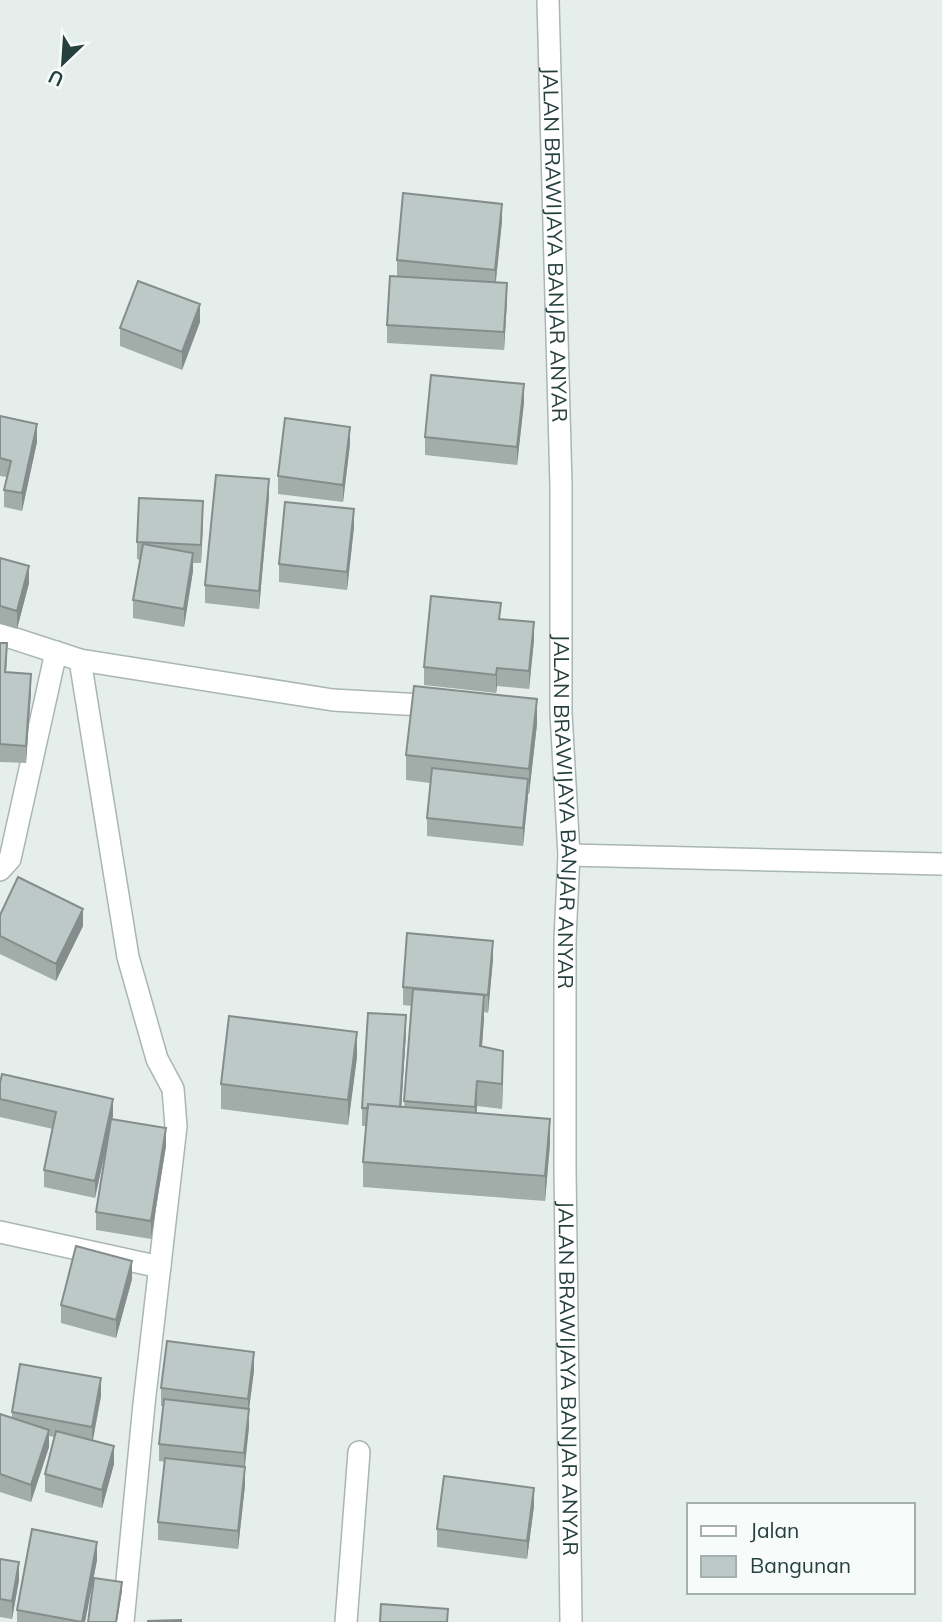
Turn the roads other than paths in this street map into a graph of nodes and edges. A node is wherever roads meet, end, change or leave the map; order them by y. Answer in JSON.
{"nodes":[{"id":1,"x":548,"y":0,"type":"edge"},
{"id":2,"x":0,"y":634,"type":"edge"},
{"id":3,"x":56,"y":652,"type":"junction"},
{"id":4,"x":80,"y":660,"type":"junction"},
{"id":5,"x":467,"y":708,"type":"edge"},
{"id":6,"x":534,"y":711,"type":"edge"},
{"id":7,"x":561,"y":713,"type":"junction"},
{"id":8,"x":569,"y":855,"type":"junction"},
{"id":9,"x":942,"y":864,"type":"edge"},
{"id":10,"x":0,"y":870,"type":"edge"},
{"id":11,"x":0,"y":1232,"type":"edge"},
{"id":12,"x":160,"y":1267,"type":"junction"},
{"id":13,"x":359,"y":1452,"type":"dead end"},
{"id":14,"x":123,"y":1622,"type":"edge"},
{"id":15,"x":346,"y":1622,"type":"edge"},
{"id":16,"x":570,"y":1622,"type":"edge"}],
"edges":[{"from":1,"to":7,"type":"street","name":"JALAN BRAWIJAYA BANJAR ANYAR"},
{"from":2,"to":3,"type":"street"},
{"from":3,"to":4,"type":"street"},
{"from":3,"to":10,"type":"street"},
{"from":4,"to":5,"type":"street"},
{"from":4,"to":12,"type":"street"},
{"from":6,"to":7,"type":"street"},
{"from":7,"to":8,"type":"street","name":"JALAN BRAWIJAYA BANJAR ANYAR"},
{"from":8,"to":9,"type":"street"},
{"from":8,"to":16,"type":"street","name":"JALAN BRAWIJAYA BANJAR ANYAR"},
{"from":11,"to":12,"type":"street"},
{"from":12,"to":14,"type":"street"},
{"from":13,"to":15,"type":"street"}]}
